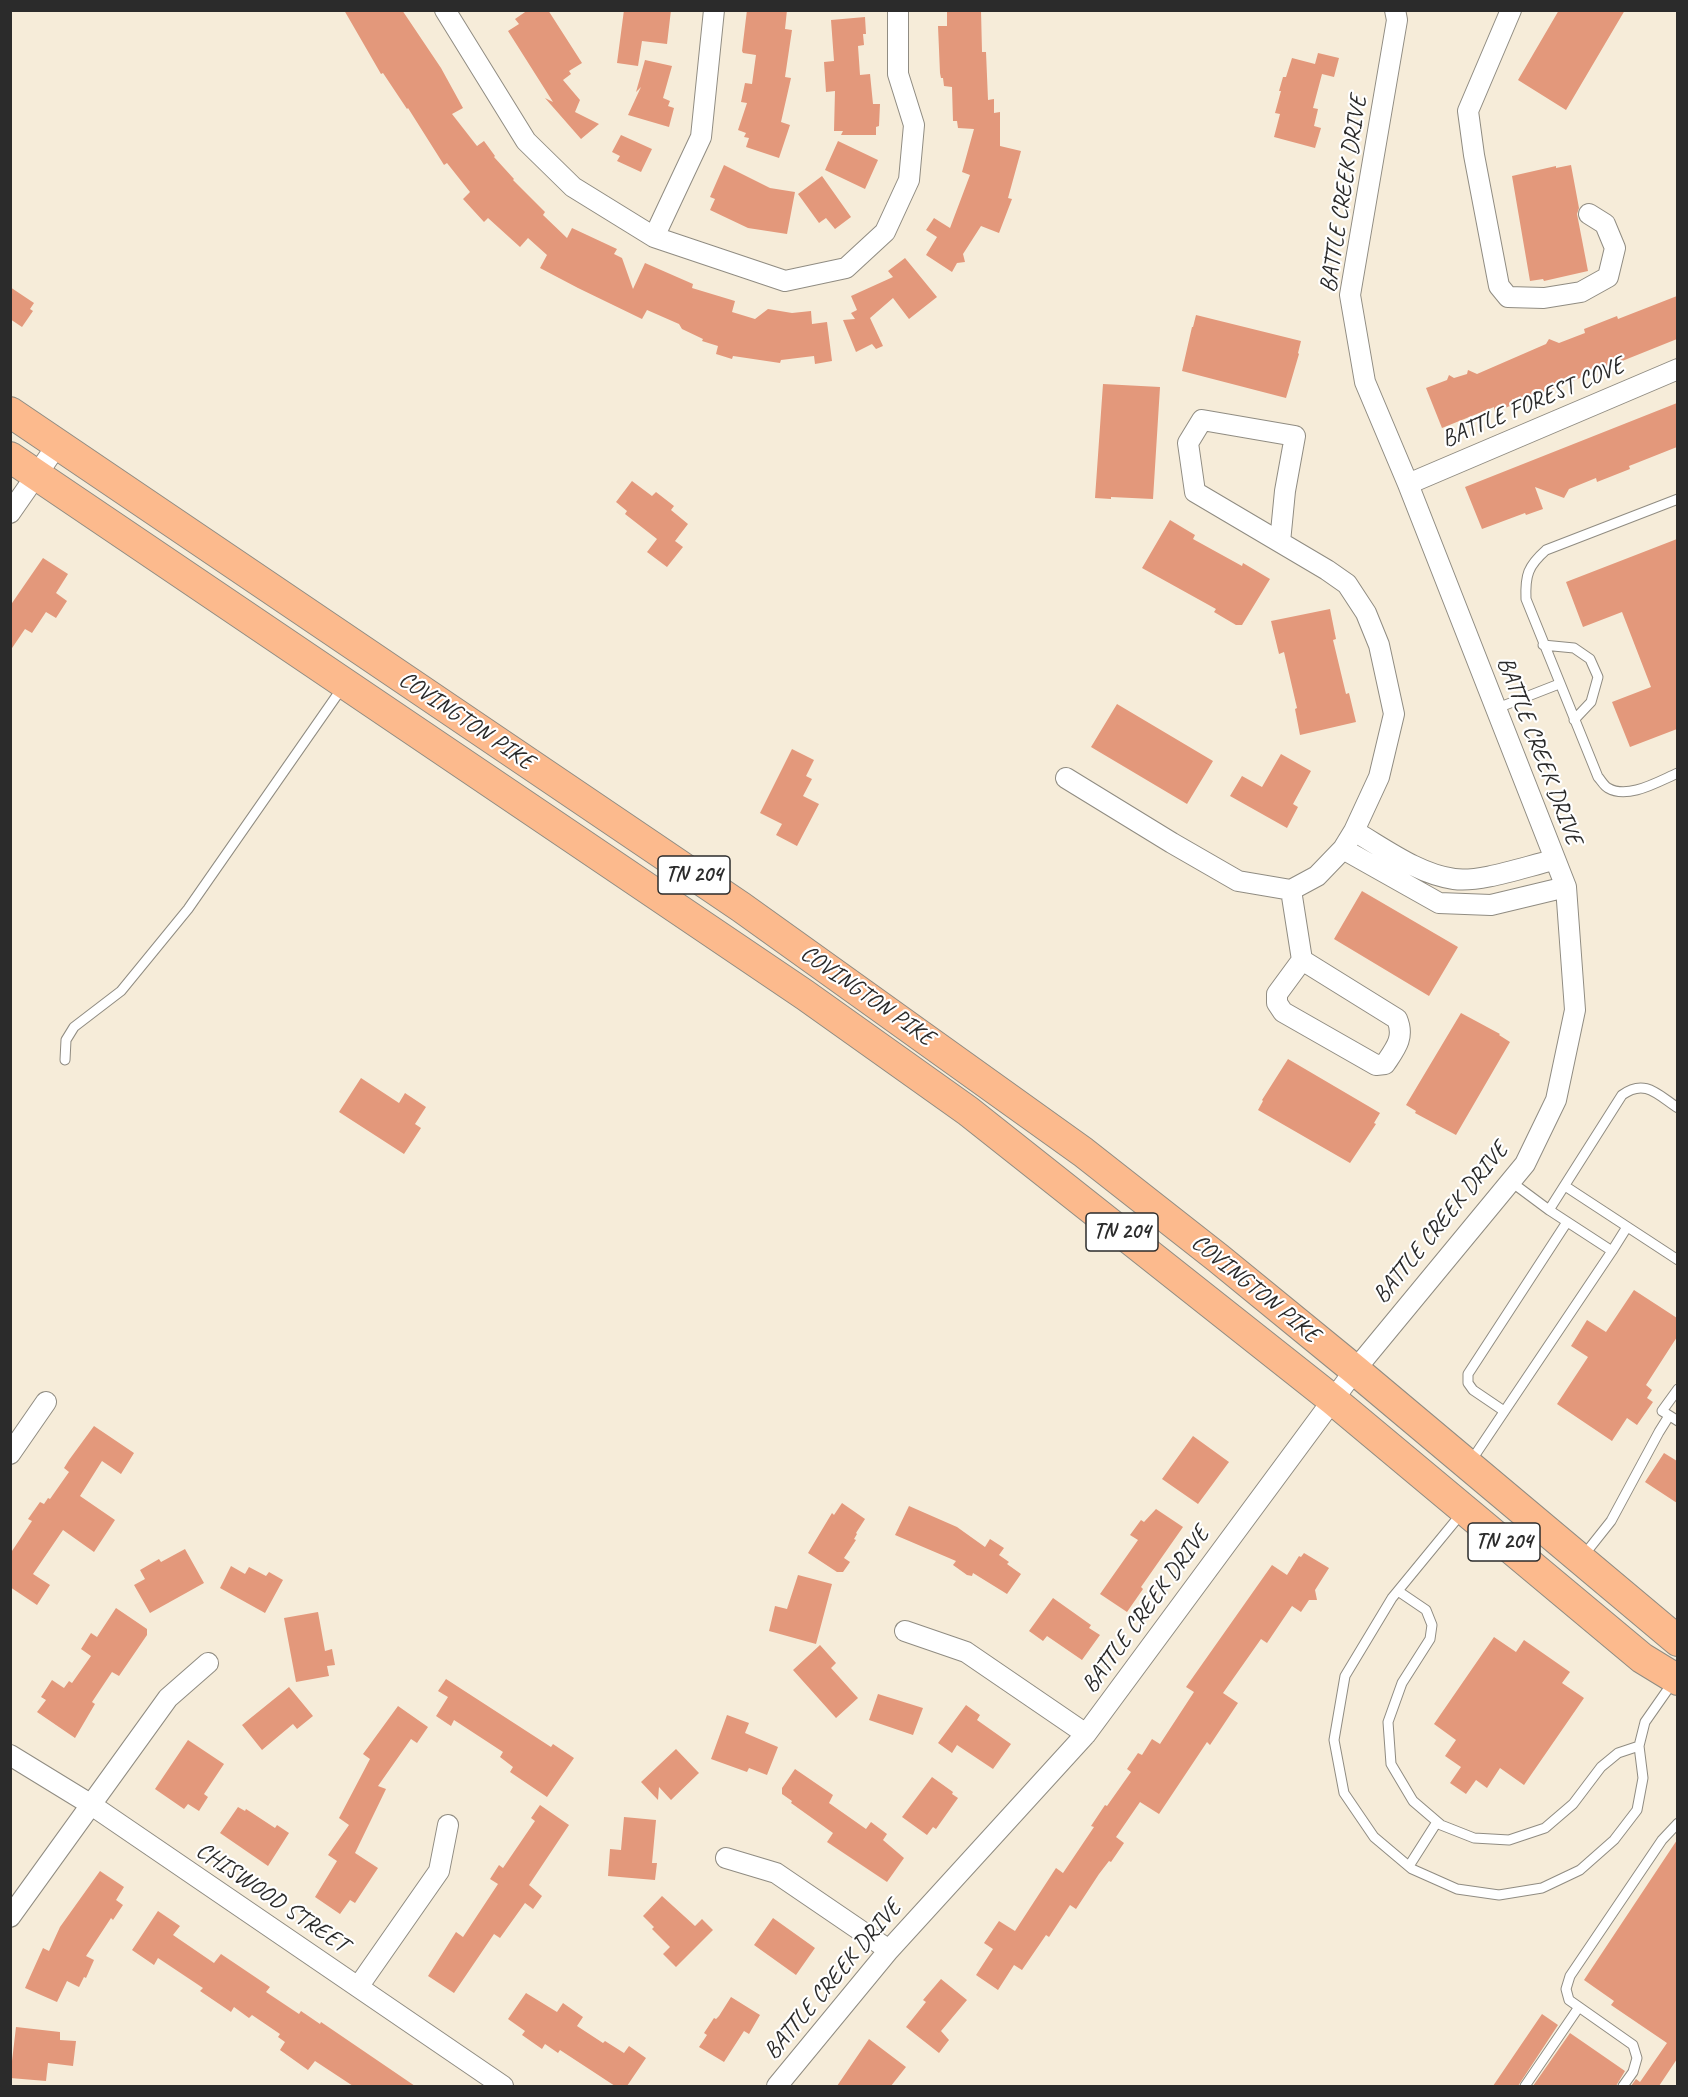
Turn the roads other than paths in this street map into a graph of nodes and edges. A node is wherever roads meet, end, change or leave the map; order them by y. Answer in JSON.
{"nodes":[{"id":1,"x":445,"y":10,"type":"edge"},
{"id":2,"x":714,"y":10,"type":"edge"},
{"id":3,"x":898,"y":10,"type":"edge"},
{"id":4,"x":1395,"y":10,"type":"edge"},
{"id":5,"x":1511,"y":10,"type":"edge"},
{"id":6,"x":1589,"y":214,"type":"dead end"},
{"id":7,"x":654,"y":237,"type":"junction"},
{"id":8,"x":1677,"y":369,"type":"edge"},
{"id":9,"x":10,"y":412,"type":"edge"},
{"id":10,"x":58,"y":444,"type":"junction"},
{"id":11,"x":10,"y":457,"type":"edge"},
{"id":12,"x":37,"y":474,"type":"junction"},
{"id":13,"x":1408,"y":484,"type":"junction"},
{"id":14,"x":1677,"y":499,"type":"edge"},
{"id":15,"x":10,"y":513,"type":"edge"},
{"id":16,"x":1280,"y":542,"type":"junction"},
{"id":17,"x":1543,"y":645,"type":"junction"},
{"id":18,"x":345,"y":683,"type":"junction"},
{"id":19,"x":1559,"y":684,"type":"junction"},
{"id":20,"x":1495,"y":709,"type":"junction"},
{"id":21,"x":1574,"y":720,"type":"junction"},
{"id":22,"x":495,"y":763,"type":"junction"},
{"id":23,"x":1677,"y":773,"type":"edge"},
{"id":24,"x":1066,"y":778,"type":"dead end"},
{"id":25,"x":1354,"y":831,"type":"junction"},
{"id":26,"x":1343,"y":849,"type":"junction"},
{"id":27,"x":1554,"y":860,"type":"junction"},
{"id":28,"x":1566,"y":887,"type":"junction"},
{"id":29,"x":1291,"y":890,"type":"junction"},
{"id":30,"x":1302,"y":960,"type":"junction"},
{"id":31,"x":917,"y":1053,"type":"junction"},
{"id":32,"x":65,"y":1060,"type":"dead end"},
{"id":33,"x":1677,"y":1108,"type":"edge"},
{"id":34,"x":1510,"y":1181,"type":"junction"},
{"id":35,"x":1565,"y":1186,"type":"junction"},
{"id":36,"x":1548,"y":1210,"type":"junction"},
{"id":37,"x":1567,"y":1222,"type":"junction"},
{"id":38,"x":1627,"y":1227,"type":"junction"},
{"id":39,"x":1612,"y":1251,"type":"junction"},
{"id":40,"x":1677,"y":1260,"type":"edge"},
{"id":41,"x":1355,"y":1370,"type":"junction"},
{"id":42,"x":1677,"y":1389,"type":"edge"},
{"id":43,"x":1333,"y":1400,"type":"junction"},
{"id":44,"x":46,"y":1402,"type":"dead end"},
{"id":45,"x":1504,"y":1411,"type":"junction"},
{"id":46,"x":1673,"y":1419,"type":"edge"},
{"id":47,"x":10,"y":1454,"type":"edge"},
{"id":48,"x":1468,"y":1465,"type":"junction"},
{"id":49,"x":1465,"y":1510,"type":"junction"},
{"id":50,"x":1580,"y":1560,"type":"junction"},
{"id":51,"x":1398,"y":1591,"type":"junction"},
{"id":52,"x":905,"y":1631,"type":"dead end"},
{"id":53,"x":1677,"y":1641,"type":"edge"},
{"id":54,"x":208,"y":1663,"type":"dead end"},
{"id":55,"x":1676,"y":1679,"type":"edge"},
{"id":56,"x":1086,"y":1734,"type":"junction"},
{"id":57,"x":1639,"y":1746,"type":"junction"},
{"id":58,"x":10,"y":1755,"type":"edge"},
{"id":59,"x":90,"y":1804,"type":"junction"},
{"id":60,"x":1437,"y":1822,"type":"junction"},
{"id":61,"x":1677,"y":1823,"type":"edge"},
{"id":62,"x":448,"y":1825,"type":"dead end"},
{"id":63,"x":726,"y":1858,"type":"dead end"},
{"id":64,"x":1409,"y":1866,"type":"junction"},
{"id":65,"x":10,"y":1917,"type":"edge"},
{"id":66,"x":889,"y":1950,"type":"junction"},
{"id":67,"x":358,"y":1987,"type":"junction"},
{"id":68,"x":1579,"y":2007,"type":"junction"},
{"id":69,"x":503,"y":2086,"type":"edge"},
{"id":70,"x":777,"y":2086,"type":"edge"},
{"id":71,"x":1525,"y":2086,"type":"edge"},
{"id":72,"x":1623,"y":2086,"type":"edge"}],
"edges":[{"from":1,"to":7,"type":"street"},
{"from":2,"to":7,"type":"street"},
{"from":3,"to":7,"type":"street"},
{"from":4,"to":13,"type":"street","name":"BATTLE CREEK DRIVE"},
{"from":5,"to":6,"type":"street"},
{"from":8,"to":13,"type":"street","name":"BATTLE FOREST COVE"},
{"from":9,"to":10,"type":"main road","name":"COVINGTON PIKE","number":"TN 204"},
{"from":10,"to":12,"type":"street"},
{"from":10,"to":22,"type":"main road","name":"COVINGTON PIKE","number":"TN 204"},
{"from":11,"to":12,"type":"main road","name":"COVINGTON PIKE","number":"TN 204"},
{"from":12,"to":15,"type":"street"},
{"from":12,"to":18,"type":"main road","name":"COVINGTON PIKE","number":"TN 204"},
{"from":13,"to":20,"type":"street","name":"BATTLE CREEK DRIVE"},
{"from":14,"to":17,"type":"lane"},
{"from":16,"to":16,"type":"street"},
{"from":16,"to":25,"type":"street"},
{"from":17,"to":19,"type":"lane"},
{"from":17,"to":21,"type":"lane"},
{"from":18,"to":22,"type":"main road","name":"COVINGTON PIKE","number":"TN 204"},
{"from":18,"to":32,"type":"lane"},
{"from":19,"to":20,"type":"lane"},
{"from":19,"to":21,"type":"lane"},
{"from":20,"to":27,"type":"street","name":"BATTLE CREEK DRIVE"},
{"from":21,"to":23,"type":"lane"},
{"from":22,"to":31,"type":"main road","name":"COVINGTON PIKE","number":"TN 204"},
{"from":24,"to":29,"type":"street"},
{"from":25,"to":26,"type":"street"},
{"from":25,"to":27,"type":"street"},
{"from":26,"to":28,"type":"street"},
{"from":26,"to":29,"type":"street"},
{"from":27,"to":28,"type":"street","name":"BATTLE CREEK DRIVE"},
{"from":28,"to":34,"type":"street","name":"BATTLE CREEK DRIVE"},
{"from":29,"to":30,"type":"street"},
{"from":30,"to":30,"type":"street"},
{"from":31,"to":41,"type":"main road","name":"COVINGTON PIKE","number":"TN 204"},
{"from":31,"to":43,"type":"main road","name":"COVINGTON PIKE","number":"TN 204"},
{"from":33,"to":35,"type":"lane"},
{"from":34,"to":36,"type":"lane"},
{"from":34,"to":41,"type":"street","name":"BATTLE CREEK DRIVE"},
{"from":35,"to":36,"type":"lane"},
{"from":35,"to":38,"type":"lane"},
{"from":36,"to":37,"type":"lane"},
{"from":37,"to":39,"type":"lane"},
{"from":37,"to":45,"type":"lane"},
{"from":38,"to":39,"type":"lane"},
{"from":38,"to":40,"type":"lane"},
{"from":39,"to":45,"type":"lane"},
{"from":41,"to":43,"type":"street","name":"BATTLE CREEK DRIVE"},
{"from":41,"to":48,"type":"main road","name":"COVINGTON PIKE","number":"TN 204"},
{"from":42,"to":46,"type":"lane"},
{"from":43,"to":49,"type":"main road","name":"COVINGTON PIKE","number":"TN 204"},
{"from":43,"to":56,"type":"street","name":"BATTLE CREEK DRIVE"},
{"from":44,"to":47,"type":"street"},
{"from":45,"to":48,"type":"lane"},
{"from":46,"to":50,"type":"lane"},
{"from":48,"to":50,"type":"main road","name":"COVINGTON PIKE","number":"TN 204"},
{"from":49,"to":51,"type":"lane"},
{"from":49,"to":55,"type":"main road","name":"COVINGTON PIKE","number":"TN 204"},
{"from":50,"to":53,"type":"main road","name":"COVINGTON PIKE","number":"TN 204"},
{"from":51,"to":60,"type":"lane"},
{"from":51,"to":64,"type":"lane"},
{"from":52,"to":56,"type":"street"},
{"from":54,"to":59,"type":"street"},
{"from":55,"to":57,"type":"lane"},
{"from":56,"to":66,"type":"street","name":"BATTLE CREEK DRIVE"},
{"from":57,"to":60,"type":"lane"},
{"from":57,"to":64,"type":"lane"},
{"from":58,"to":59,"type":"street","name":"CHISWOOD STREET"},
{"from":59,"to":65,"type":"street"},
{"from":59,"to":67,"type":"street","name":"CHISWOOD STREET"},
{"from":60,"to":64,"type":"lane"},
{"from":61,"to":68,"type":"lane"},
{"from":62,"to":67,"type":"street"},
{"from":63,"to":66,"type":"street"},
{"from":66,"to":70,"type":"street","name":"BATTLE CREEK DRIVE"},
{"from":67,"to":69,"type":"street","name":"CHISWOOD STREET"},
{"from":68,"to":71,"type":"lane"},
{"from":68,"to":72,"type":"lane"}]}
